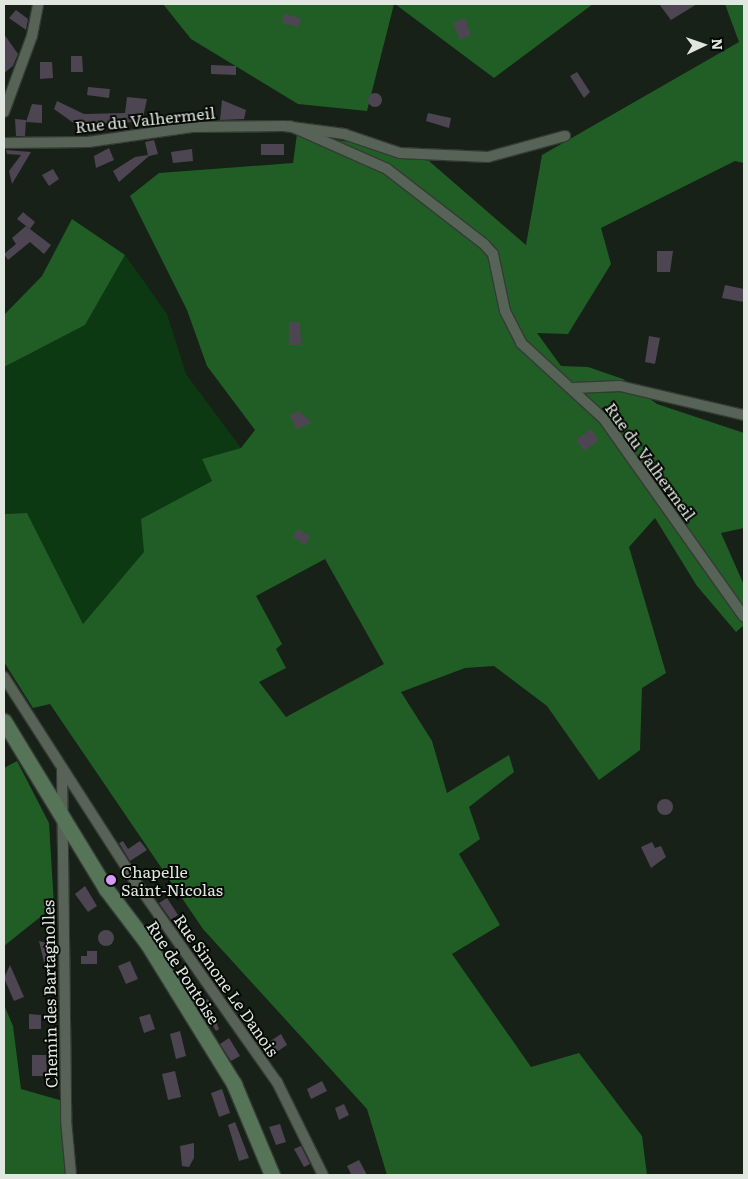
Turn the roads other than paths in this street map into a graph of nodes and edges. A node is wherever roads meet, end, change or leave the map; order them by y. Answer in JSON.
{"nodes":[{"id":1,"x":38,"y":4,"type":"edge"},
{"id":2,"x":4,"y":112,"type":"edge"},
{"id":3,"x":290,"y":126,"type":"junction"},
{"id":4,"x":565,"y":136,"type":"dead end"},
{"id":5,"x":4,"y":143,"type":"edge"},
{"id":6,"x":574,"y":388,"type":"junction"},
{"id":7,"x":744,"y":415,"type":"edge"},
{"id":8,"x":744,"y":617,"type":"edge"},
{"id":9,"x":4,"y":677,"type":"edge"},
{"id":10,"x":4,"y":721,"type":"edge"},
{"id":11,"x":62,"y":770,"type":"junction"},
{"id":12,"x":62,"y":813,"type":"junction"},
{"id":13,"x":71,"y":1175,"type":"edge"},
{"id":14,"x":272,"y":1175,"type":"edge"},
{"id":15,"x":323,"y":1175,"type":"edge"}],
"edges":[{"from":1,"to":2,"type":"street"},
{"from":3,"to":4,"type":"street","name":"Rue du Valhermeil"},
{"from":3,"to":5,"type":"street","name":"Rue du Valhermeil"},
{"from":3,"to":6,"type":"street","name":"Rue du Valhermeil"},
{"from":6,"to":7,"type":"street"},
{"from":6,"to":8,"type":"street","name":"Rue du Valhermeil"},
{"from":9,"to":11,"type":"street","name":"Rue Simone Le Danois"},
{"from":10,"to":12,"type":"main road","name":"Rue de Pontoise"},
{"from":11,"to":12,"type":"street","name":"Chemin des Bartagnolles"},
{"from":11,"to":15,"type":"street","name":"Rue Simone Le Danois"},
{"from":12,"to":13,"type":"street","name":"Chemin des Bartagnolles"},
{"from":12,"to":14,"type":"main road","name":"Rue de Pontoise"}]}
